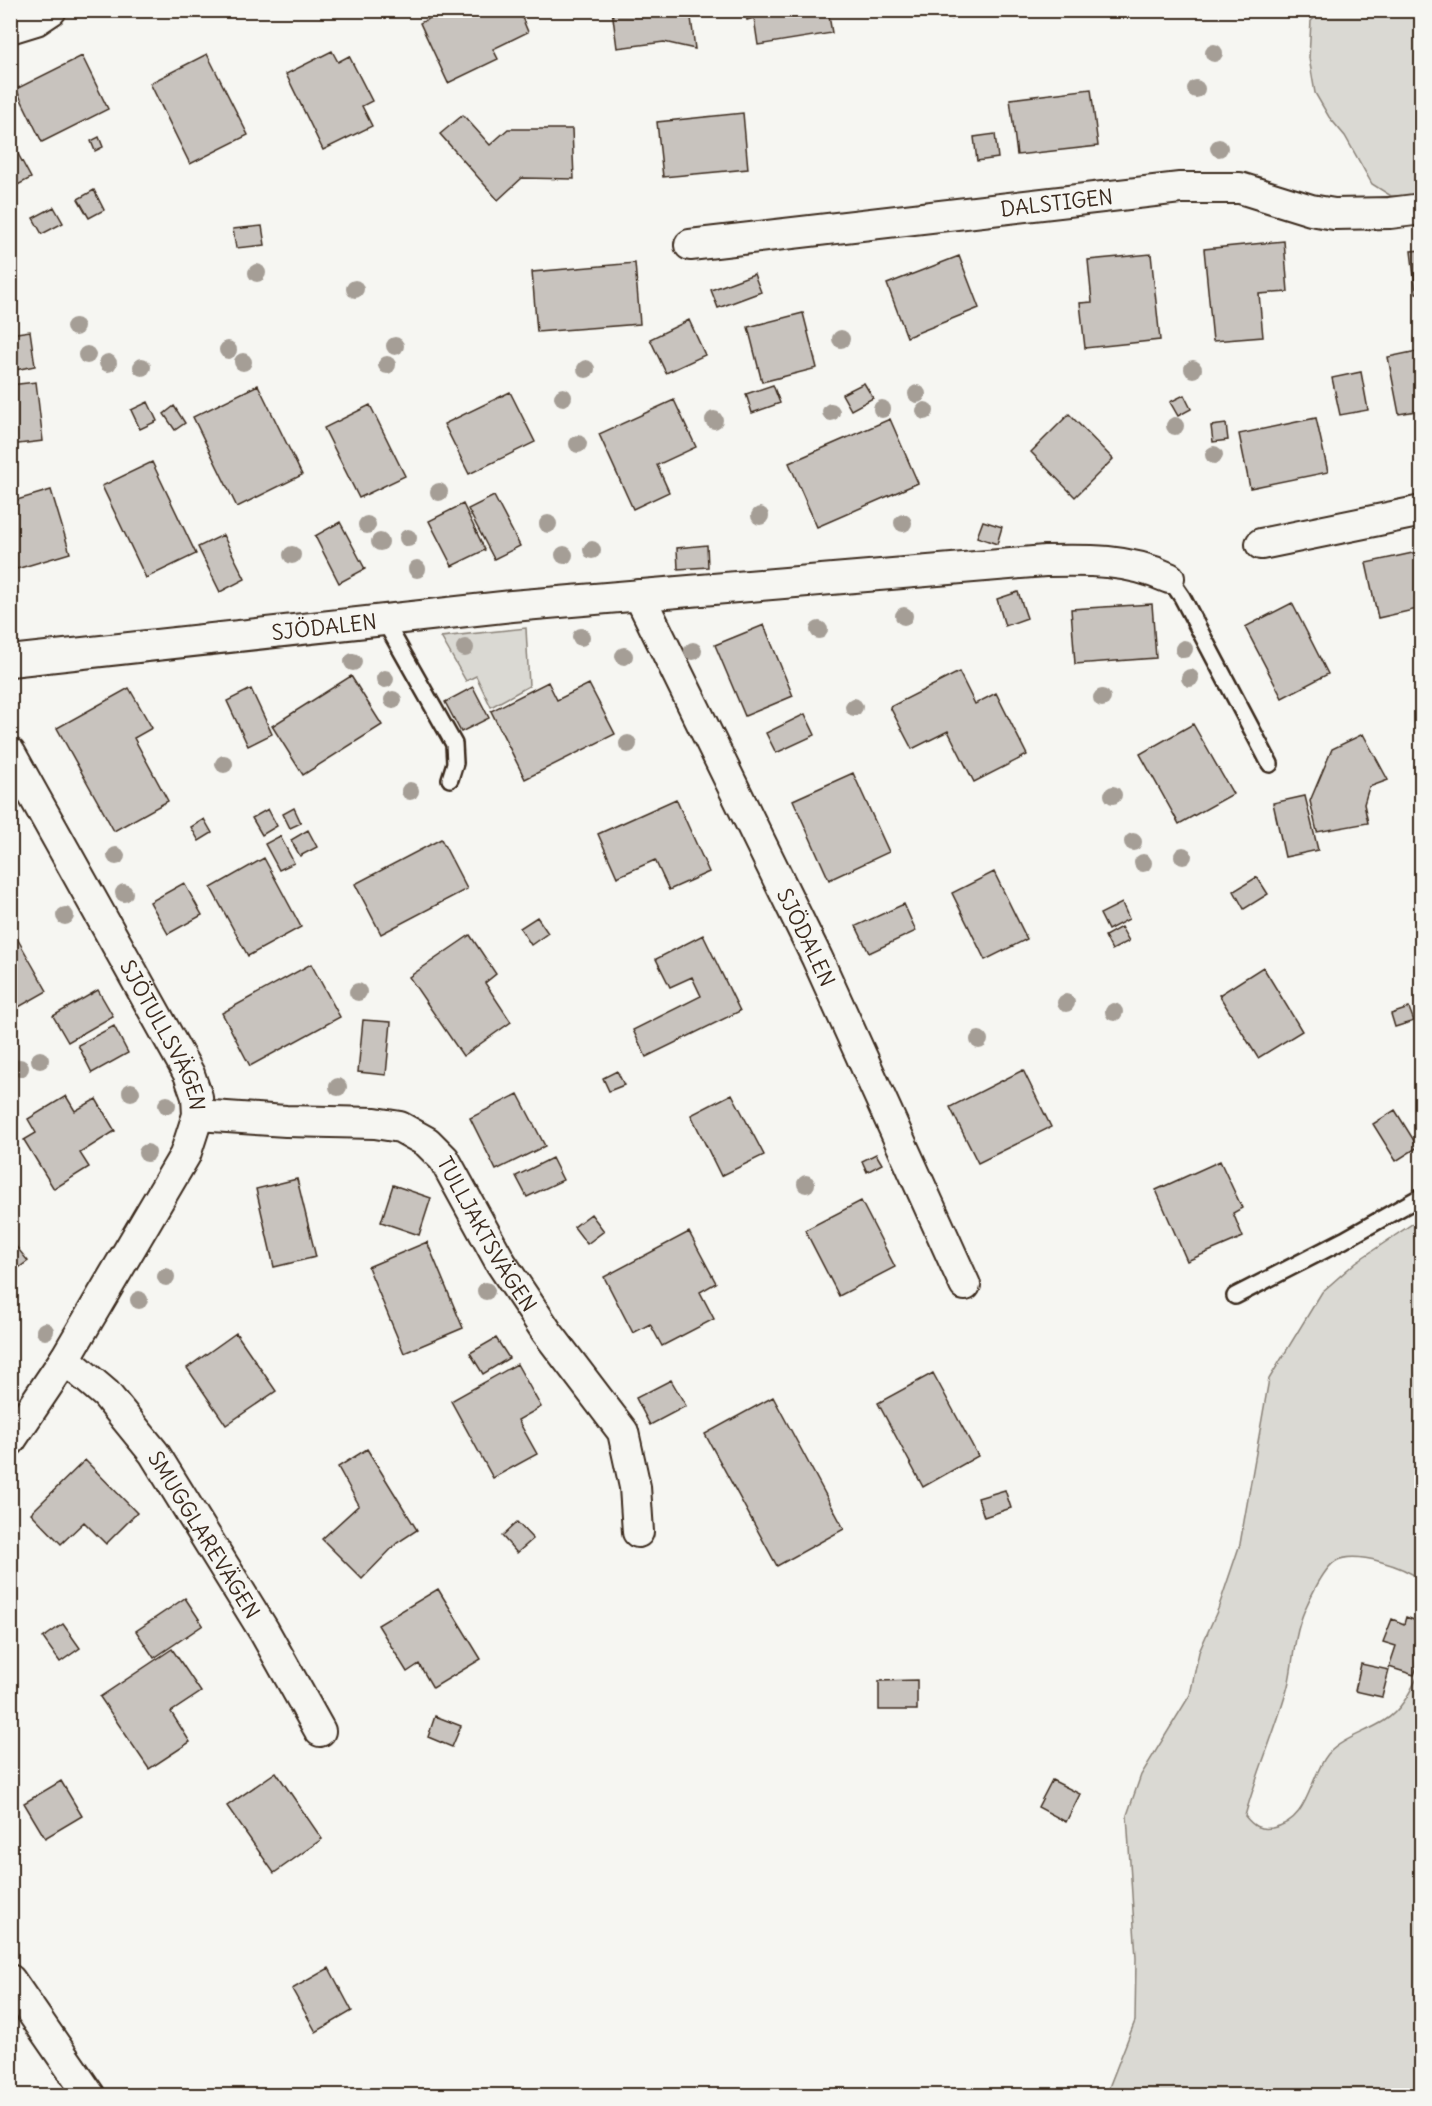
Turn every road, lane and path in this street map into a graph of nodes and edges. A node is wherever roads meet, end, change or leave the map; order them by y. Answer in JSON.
{"nodes":[{"id":1,"x":51,"y":10,"type":"edge"},
{"id":2,"x":10,"y":28,"type":"edge"},
{"id":3,"x":1422,"y":208,"type":"edge"},
{"id":4,"x":690,"y":245,"type":"dead end"},
{"id":5,"x":1422,"y":511,"type":"edge"},
{"id":6,"x":1261,"y":544,"type":"dead end"},
{"id":7,"x":1168,"y":578,"type":"joint"},
{"id":8,"x":639,"y":595,"type":"junction"},
{"id":9,"x":384,"y":620,"type":"junction"},
{"id":10,"x":10,"y":661,"type":"edge"},
{"id":11,"x":10,"y":753,"type":"edge"},
{"id":12,"x":1270,"y":764,"type":"dead end"},
{"id":13,"x":450,"y":779,"type":"dead end"},
{"id":14,"x":198,"y":1115,"type":"junction"},
{"id":15,"x":1422,"y":1196,"type":"edge"},
{"id":16,"x":965,"y":1285,"type":"dead end"},
{"id":17,"x":1235,"y":1296,"type":"dead end"},
{"id":18,"x":65,"y":1359,"type":"junction"},
{"id":19,"x":11,"y":1438,"type":"edge"},
{"id":20,"x":638,"y":1532,"type":"dead end"},
{"id":21,"x":320,"y":1731,"type":"dead end"},
{"id":22,"x":10,"y":1980,"type":"edge"},
{"id":23,"x":90,"y":2096,"type":"edge"}],
"edges":[{"from":1,"to":2,"type":"street"},
{"from":3,"to":4,"type":"street","name":"DALSTIGEN"},
{"from":5,"to":6,"type":"street"},
{"from":7,"to":8,"type":"street","name":"SJÖDALEN"},
{"from":7,"to":12,"type":"lane"},
{"from":8,"to":9,"type":"street","name":"SJÖDALEN"},
{"from":8,"to":16,"type":"street","name":"SJÖDALEN"},
{"from":9,"to":10,"type":"street","name":"SJÖDALEN"},
{"from":9,"to":13,"type":"lane"},
{"from":11,"to":14,"type":"street","name":"SJÖTULLSVÄGEN"},
{"from":14,"to":18,"type":"street","name":"SJÖTULLSVÄGEN"},
{"from":14,"to":20,"type":"street","name":"TULLJAKTSVÄGEN"},
{"from":15,"to":17,"type":"lane"},
{"from":18,"to":19,"type":"street","name":"SJÖTULLSVÄGEN"},
{"from":18,"to":21,"type":"street","name":"SMUGGLAREVÄGEN"},
{"from":22,"to":23,"type":"street"}]}
